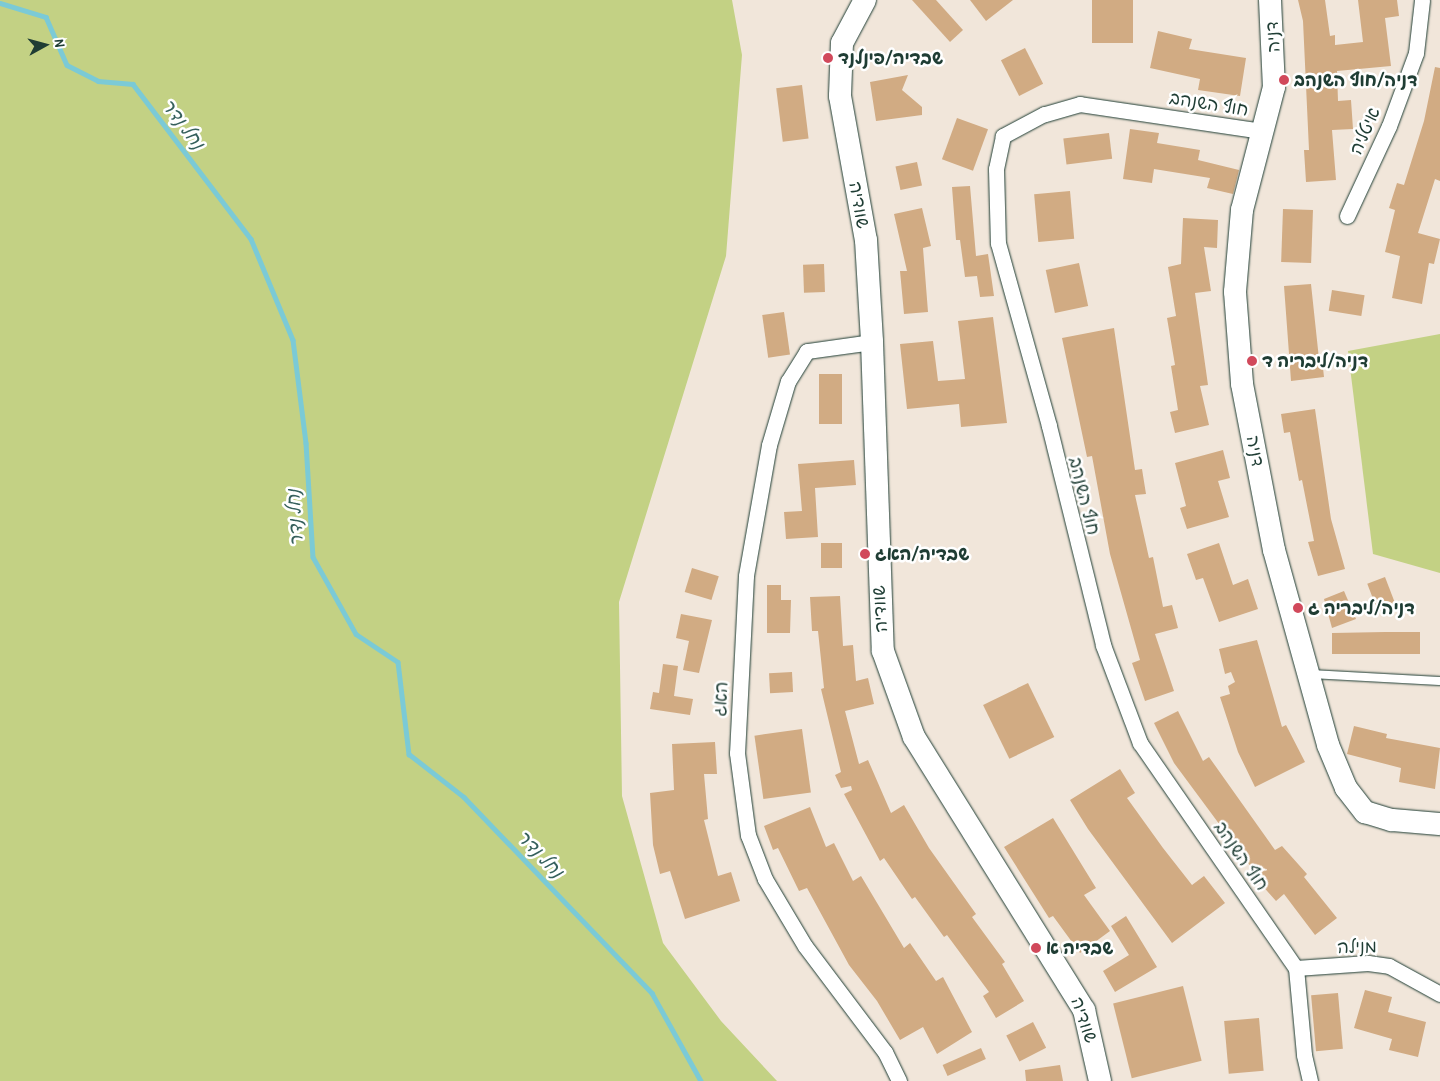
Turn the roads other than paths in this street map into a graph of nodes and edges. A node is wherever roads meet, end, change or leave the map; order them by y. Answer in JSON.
{"nodes":[{"id":1,"x":865,"y":0,"type":"edge"},
{"id":2,"x":1270,"y":0,"type":"edge"},
{"id":3,"x":1422,"y":0,"type":"edge"},
{"id":4,"x":1262,"y":132,"type":"junction"},
{"id":5,"x":1347,"y":216,"type":"dead end"},
{"id":6,"x":872,"y":342,"type":"junction"},
{"id":7,"x":1308,"y":674,"type":"junction"},
{"id":8,"x":1440,"y":681,"type":"edge"},
{"id":9,"x":1440,"y":824,"type":"edge"},
{"id":10,"x":1296,"y":968,"type":"junction"},
{"id":11,"x":1440,"y":994,"type":"edge"},
{"id":12,"x":899,"y":1081,"type":"edge"},
{"id":13,"x":1100,"y":1081,"type":"edge"},
{"id":14,"x":1310,"y":1081,"type":"edge"}],
"edges":[{"from":1,"to":6,"type":"street","name":"שוודיה"},
{"from":2,"to":4,"type":"street","name":"דניה"},
{"from":3,"to":5,"type":"street","name":"איטליה"},
{"from":4,"to":7,"type":"street","name":"דניה"},
{"from":4,"to":10,"type":"street","name":"חוף השנהב"},
{"from":6,"to":12,"type":"street","name":"האג"},
{"from":6,"to":13,"type":"street","name":"שוודיה"},
{"from":7,"to":8,"type":"lane"},
{"from":7,"to":9,"type":"street","name":"דניה"},
{"from":10,"to":11,"type":"street","name":"מנילה"},
{"from":10,"to":14,"type":"street","name":"חוף השנהב"}]}
